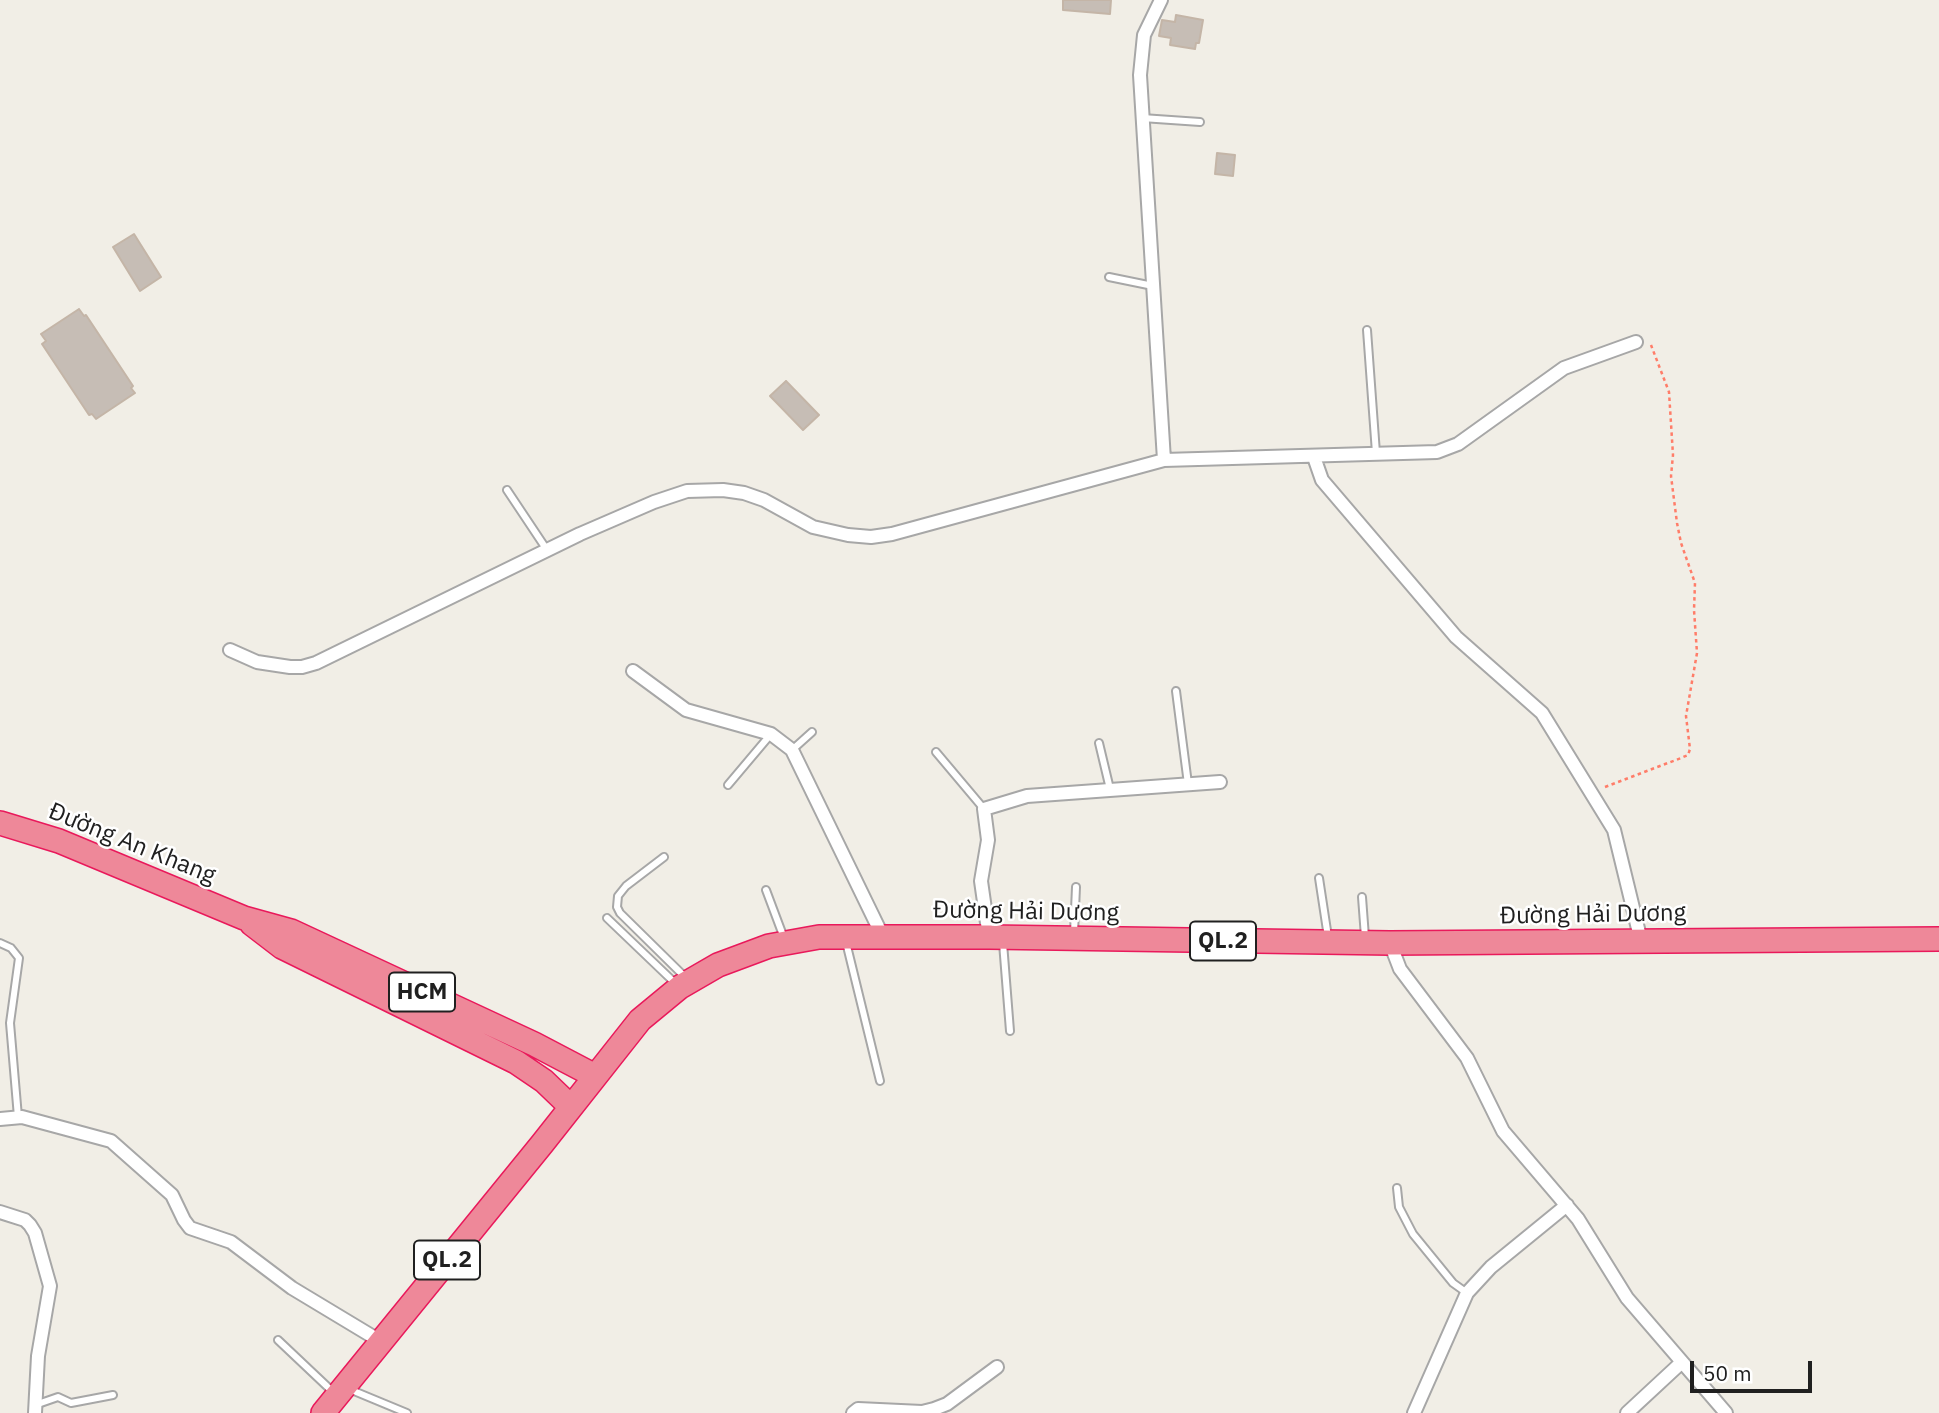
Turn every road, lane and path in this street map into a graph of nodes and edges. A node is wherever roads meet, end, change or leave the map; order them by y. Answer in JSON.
{"nodes":[{"id":1,"x":1161,"y":0,"type":"edge"},
{"id":2,"x":1142,"y":118,"type":"junction"},
{"id":3,"x":1200,"y":121,"type":"dead end"},
{"id":4,"x":1109,"y":278,"type":"dead end"},
{"id":5,"x":1153,"y":286,"type":"junction"},
{"id":6,"x":1367,"y":330,"type":"dead end"},
{"id":7,"x":1636,"y":342,"type":"joint"},
{"id":8,"x":1376,"y":455,"type":"junction"},
{"id":9,"x":1314,"y":457,"type":"junction"},
{"id":10,"x":1164,"y":460,"type":"junction"},
{"id":11,"x":508,"y":489,"type":"dead end"},
{"id":12,"x":547,"y":550,"type":"junction"},
{"id":13,"x":230,"y":650,"type":"dead end"},
{"id":14,"x":633,"y":671,"type":"dead end"},
{"id":15,"x":1177,"y":691,"type":"dead end"},
{"id":16,"x":812,"y":732,"type":"dead end"},
{"id":17,"x":771,"y":734,"type":"junction"},
{"id":18,"x":1099,"y":743,"type":"dead end"},
{"id":19,"x":792,"y":750,"type":"junction"},
{"id":20,"x":936,"y":752,"type":"dead end"},
{"id":21,"x":1220,"y":782,"type":"dead end"},
{"id":22,"x":1188,"y":784,"type":"junction"},
{"id":23,"x":728,"y":785,"type":"dead end"},
{"id":24,"x":1110,"y":789,"type":"junction"},
{"id":25,"x":1594,"y":795,"type":"junction"},
{"id":26,"x":984,"y":809,"type":"junction"},
{"id":27,"x":0,"y":823,"type":"edge"},
{"id":28,"x":664,"y":857,"type":"dead end"},
{"id":29,"x":1319,"y":878,"type":"dead end"},
{"id":30,"x":1076,"y":887,"type":"dead end"},
{"id":31,"x":766,"y":890,"type":"dead end"},
{"id":32,"x":1362,"y":897,"type":"dead end"},
{"id":33,"x":244,"y":918,"type":"junction"},
{"id":34,"x":607,"y":918,"type":"dead end"},
{"id":35,"x":845,"y":937,"type":"junction"},
{"id":36,"x":883,"y":937,"type":"junction"},
{"id":37,"x":996,"y":937,"type":"junction"},
{"id":38,"x":1074,"y":938,"type":"junction"},
{"id":39,"x":1641,"y":941,"type":"junction"},
{"id":40,"x":1329,"y":942,"type":"junction"},
{"id":41,"x":0,"y":943,"type":"edge"},
{"id":42,"x":786,"y":943,"type":"junction"},
{"id":43,"x":1366,"y":943,"type":"junction"},
{"id":44,"x":1390,"y":943,"type":"junction"},
{"id":45,"x":1938,"y":944,"type":"edge"},
{"id":46,"x":685,"y":984,"type":"junction"},
{"id":47,"x":1010,"y":1031,"type":"dead end"},
{"id":48,"x":595,"y":1076,"type":"junction"},
{"id":49,"x":880,"y":1081,"type":"dead end"},
{"id":50,"x":571,"y":1107,"type":"junction"},
{"id":51,"x":18,"y":1117,"type":"junction"},
{"id":52,"x":0,"y":1119,"type":"edge"},
{"id":53,"x":1397,"y":1188,"type":"dead end"},
{"id":54,"x":1567,"y":1205,"type":"junction"},
{"id":55,"x":0,"y":1212,"type":"edge"},
{"id":56,"x":1467,"y":1293,"type":"junction"},
{"id":57,"x":278,"y":1340,"type":"dead end"},
{"id":58,"x":380,"y":1341,"type":"junction"},
{"id":59,"x":1682,"y":1362,"type":"junction"},
{"id":60,"x":997,"y":1367,"type":"dead end"},
{"id":61,"x":113,"y":1395,"type":"dead end"},
{"id":62,"x":334,"y":1398,"type":"edge"},
{"id":63,"x":35,"y":1409,"type":"edge"},
{"id":64,"x":407,"y":1413,"type":"edge"},
{"id":65,"x":852,"y":1413,"type":"edge"},
{"id":66,"x":1414,"y":1413,"type":"edge"},
{"id":67,"x":1628,"y":1413,"type":"edge"},
{"id":68,"x":1726,"y":1413,"type":"edge"}],
"edges":[{"from":1,"to":2,"type":"street"},
{"from":2,"to":3,"type":"lane"},
{"from":2,"to":5,"type":"street"},
{"from":4,"to":5,"type":"lane"},
{"from":5,"to":10,"type":"street"},
{"from":6,"to":8,"type":"lane"},
{"from":7,"to":8,"type":"street"},
{"from":7,"to":25,"type":"path"},
{"from":8,"to":9,"type":"street"},
{"from":9,"to":10,"type":"street"},
{"from":9,"to":25,"type":"street"},
{"from":10,"to":12,"type":"street"},
{"from":11,"to":12,"type":"lane"},
{"from":12,"to":13,"type":"street"},
{"from":14,"to":17,"type":"street"},
{"from":15,"to":22,"type":"lane"},
{"from":16,"to":19,"type":"lane"},
{"from":17,"to":19,"type":"street"},
{"from":17,"to":23,"type":"lane"},
{"from":18,"to":24,"type":"lane"},
{"from":19,"to":36,"type":"street"},
{"from":20,"to":26,"type":"lane"},
{"from":21,"to":22,"type":"street"},
{"from":22,"to":24,"type":"street"},
{"from":24,"to":26,"type":"street"},
{"from":25,"to":39,"type":"street"},
{"from":26,"to":37,"type":"street"},
{"from":27,"to":33,"type":"highway","name":"Đường An Khang","number":"HCM"},
{"from":28,"to":46,"type":"lane"},
{"from":29,"to":40,"type":"lane"},
{"from":30,"to":38,"type":"lane"},
{"from":31,"to":42,"type":"lane"},
{"from":32,"to":43,"type":"lane"},
{"from":33,"to":48,"type":"highway","name":"Đường An Khang","number":"HCM"},
{"from":33,"to":50,"type":"highway","name":"Đường An Khang","number":"HCM"},
{"from":34,"to":46,"type":"lane"},
{"from":35,"to":36,"type":"highway","name":"Đường Hải Dương","number":"QL.2"},
{"from":35,"to":42,"type":"highway","name":"Đường Hải Dương","number":"QL.2"},
{"from":35,"to":49,"type":"lane"},
{"from":36,"to":37,"type":"highway","name":"Đường Hải Dương","number":"QL.2"},
{"from":37,"to":38,"type":"highway","name":"Đường Hải Dương","number":"QL.2"},
{"from":37,"to":47,"type":"lane"},
{"from":38,"to":40,"type":"highway","name":"Đường Hải Dương","number":"QL.2"},
{"from":39,"to":44,"type":"highway","name":"Đường Hải Dương","number":"QL.2"},
{"from":39,"to":45,"type":"highway","name":"Đường Hải Dương","number":"QL.2"},
{"from":40,"to":43,"type":"highway","name":"Đường Hải Dương","number":"QL.2"},
{"from":41,"to":51,"type":"lane"},
{"from":42,"to":46,"type":"highway","name":"Đường Hải Dương","number":"QL.2"},
{"from":43,"to":44,"type":"highway","name":"Đường Hải Dương","number":"QL.2"},
{"from":44,"to":54,"type":"street"},
{"from":46,"to":48,"type":"highway","name":"Đường Hải Dương","number":"QL.2"},
{"from":48,"to":50,"type":"highway","name":"Đường Hải Dương","number":"QL.2"},
{"from":50,"to":58,"type":"highway","name":"Đường Hải Dương","number":"QL.2"},
{"from":51,"to":52,"type":"street"},
{"from":51,"to":58,"type":"street"},
{"from":53,"to":56,"type":"lane"},
{"from":54,"to":56,"type":"street"},
{"from":54,"to":59,"type":"street"},
{"from":55,"to":63,"type":"street"},
{"from":56,"to":66,"type":"street"},
{"from":57,"to":62,"type":"lane"},
{"from":58,"to":62,"type":"highway","name":"Đường Hải Dương","number":"QL.2"},
{"from":59,"to":67,"type":"street"},
{"from":59,"to":68,"type":"street"},
{"from":60,"to":65,"type":"street"},
{"from":61,"to":63,"type":"lane"},
{"from":62,"to":64,"type":"lane"}]}
